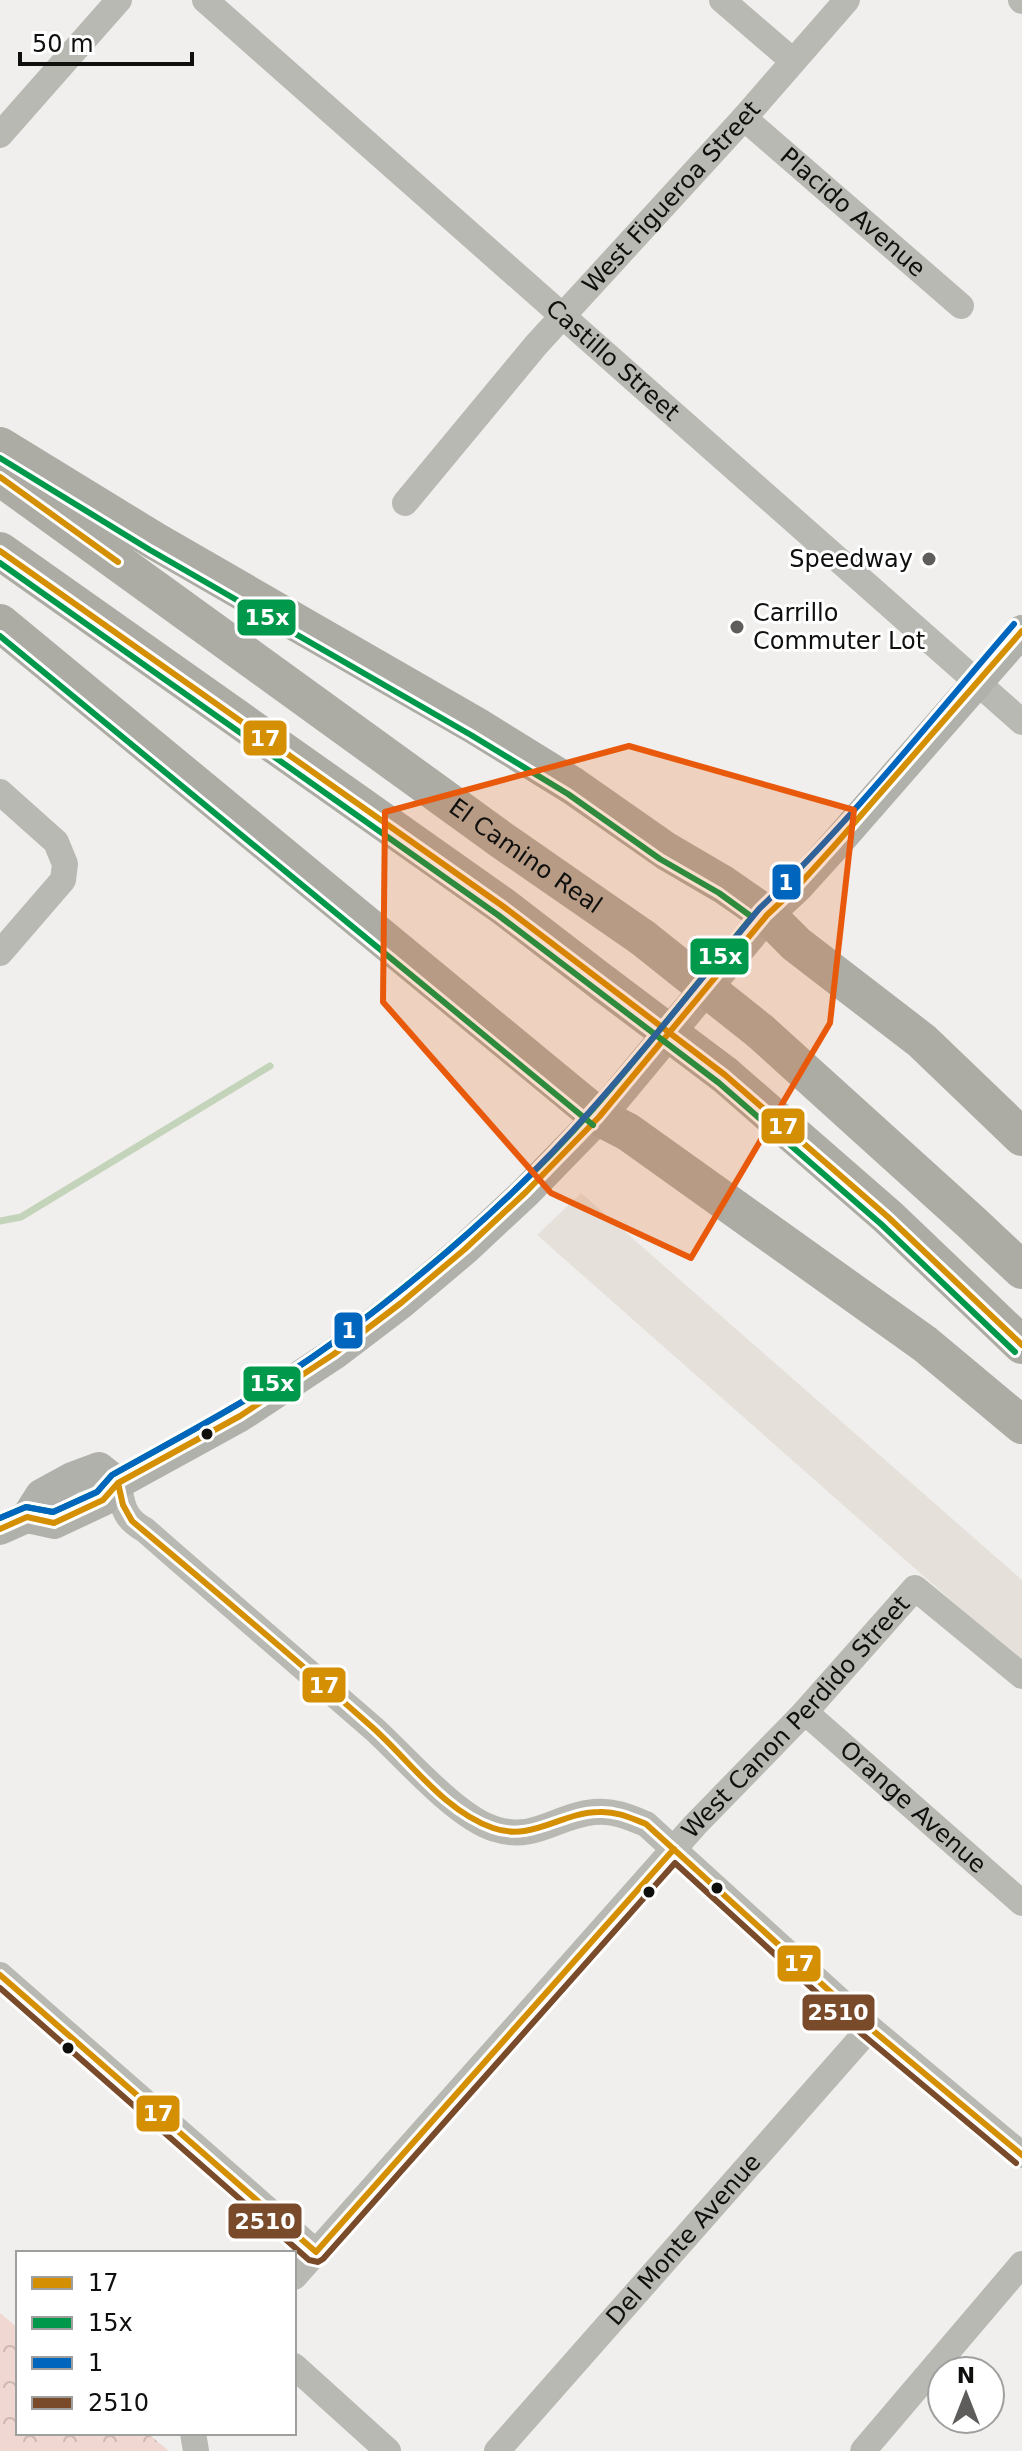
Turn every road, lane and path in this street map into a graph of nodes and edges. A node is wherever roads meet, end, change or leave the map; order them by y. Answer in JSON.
{"nodes":[{"id":1,"x":119,"y":0,"type":"edge"},
{"id":2,"x":205,"y":0,"type":"edge"},
{"id":3,"x":722,"y":0,"type":"edge"},
{"id":4,"x":847,"y":0,"type":"edge"},
{"id":5,"x":793,"y":61,"type":"junction"},
{"id":6,"x":744,"y":118,"type":"junction"},
{"id":7,"x":0,"y":135,"type":"edge"},
{"id":8,"x":961,"y":306,"type":"dead end"},
{"id":9,"x":562,"y":317,"type":"junction"},
{"id":10,"x":0,"y":446,"type":"edge"},
{"id":11,"x":0,"y":477,"type":"edge"},
{"id":12,"x":405,"y":503,"type":"dead end"},
{"id":13,"x":0,"y":551,"type":"edge"},
{"id":14,"x":0,"y":623,"type":"edge"},
{"id":15,"x":1022,"y":631,"type":"edge"},
{"id":16,"x":977,"y":682,"type":"junction"},
{"id":17,"x":1022,"y":722,"type":"edge"},
{"id":18,"x":0,"y":792,"type":"edge"},
{"id":19,"x":767,"y":915,"type":"junction"},
{"id":20,"x":0,"y":953,"type":"edge"},
{"id":21,"x":599,"y":1117,"type":"junction"},
{"id":22,"x":1022,"y":1137,"type":"edge"},
{"id":23,"x":1022,"y":1270,"type":"edge"},
{"id":24,"x":1022,"y":1345,"type":"edge"},
{"id":25,"x":1022,"y":1425,"type":"edge"},
{"id":26,"x":118,"y":1483,"type":"junction"},
{"id":27,"x":14,"y":1523,"type":"edge"},
{"id":28,"x":1022,"y":1676,"type":"edge"},
{"id":29,"x":805,"y":1712,"type":"junction"},
{"id":30,"x":674,"y":1849,"type":"junction"},
{"id":31,"x":1022,"y":1903,"type":"edge"},
{"id":32,"x":0,"y":1975,"type":"edge"},
{"id":33,"x":870,"y":2028,"type":"junction"},
{"id":34,"x":1022,"y":2155,"type":"edge"},
{"id":35,"x":316,"y":2252,"type":"junction"},
{"id":36,"x":1022,"y":2264,"type":"edge"},
{"id":37,"x":296,"y":2275,"type":"edge"},
{"id":38,"x":296,"y":2368,"type":"edge"},
{"id":39,"x":388,"y":2451,"type":"edge"},
{"id":40,"x":497,"y":2451,"type":"edge"},
{"id":41,"x":863,"y":2451,"type":"edge"}],
"edges":[{"from":1,"to":7,"type":"street"},
{"from":2,"to":9,"type":"street","name":"Castillo Street"},
{"from":3,"to":5,"type":"street"},
{"from":4,"to":5,"type":"street","name":"West Figueroa Street"},
{"from":5,"to":6,"type":"street","name":"West Figueroa Street"},
{"from":6,"to":8,"type":"street","name":"Placido Avenue"},
{"from":6,"to":9,"type":"street","name":"West Figueroa Street"},
{"from":9,"to":12,"type":"street","name":"West Figueroa Street"},
{"from":9,"to":16,"type":"street","name":"Castillo Street"},
{"from":10,"to":19,"type":"highway"},
{"from":11,"to":23,"type":"highway","name":"El Camino Real","bridge":true},
{"from":13,"to":24,"type":"highway","bridge":true},
{"from":14,"to":21,"type":"highway"},
{"from":15,"to":16,"type":"main road"},
{"from":16,"to":17,"type":"street","name":"Castillo Street"},
{"from":16,"to":19,"type":"main road"},
{"from":18,"to":20,"type":"street"},
{"from":19,"to":21,"type":"main road"},
{"from":19,"to":22,"type":"highway"},
{"from":21,"to":25,"type":"highway"},
{"from":21,"to":26,"type":"main road"},
{"from":26,"to":27,"type":"main road"},
{"from":26,"to":30,"type":"street"},
{"from":28,"to":29,"type":"street","name":"West Canon Perdido Street"},
{"from":29,"to":30,"type":"street","name":"West Canon Perdido Street"},
{"from":29,"to":31,"type":"street","name":"Orange Avenue"},
{"from":30,"to":33,"type":"street"},
{"from":30,"to":35,"type":"street","name":"West Canon Perdido Street"},
{"from":32,"to":35,"type":"street"},
{"from":33,"to":34,"type":"street"},
{"from":33,"to":40,"type":"street","name":"Del Monte Avenue"},
{"from":35,"to":37,"type":"street","name":"West Canon Perdido Street"},
{"from":36,"to":41,"type":"street"},
{"from":38,"to":39,"type":"street"}]}
